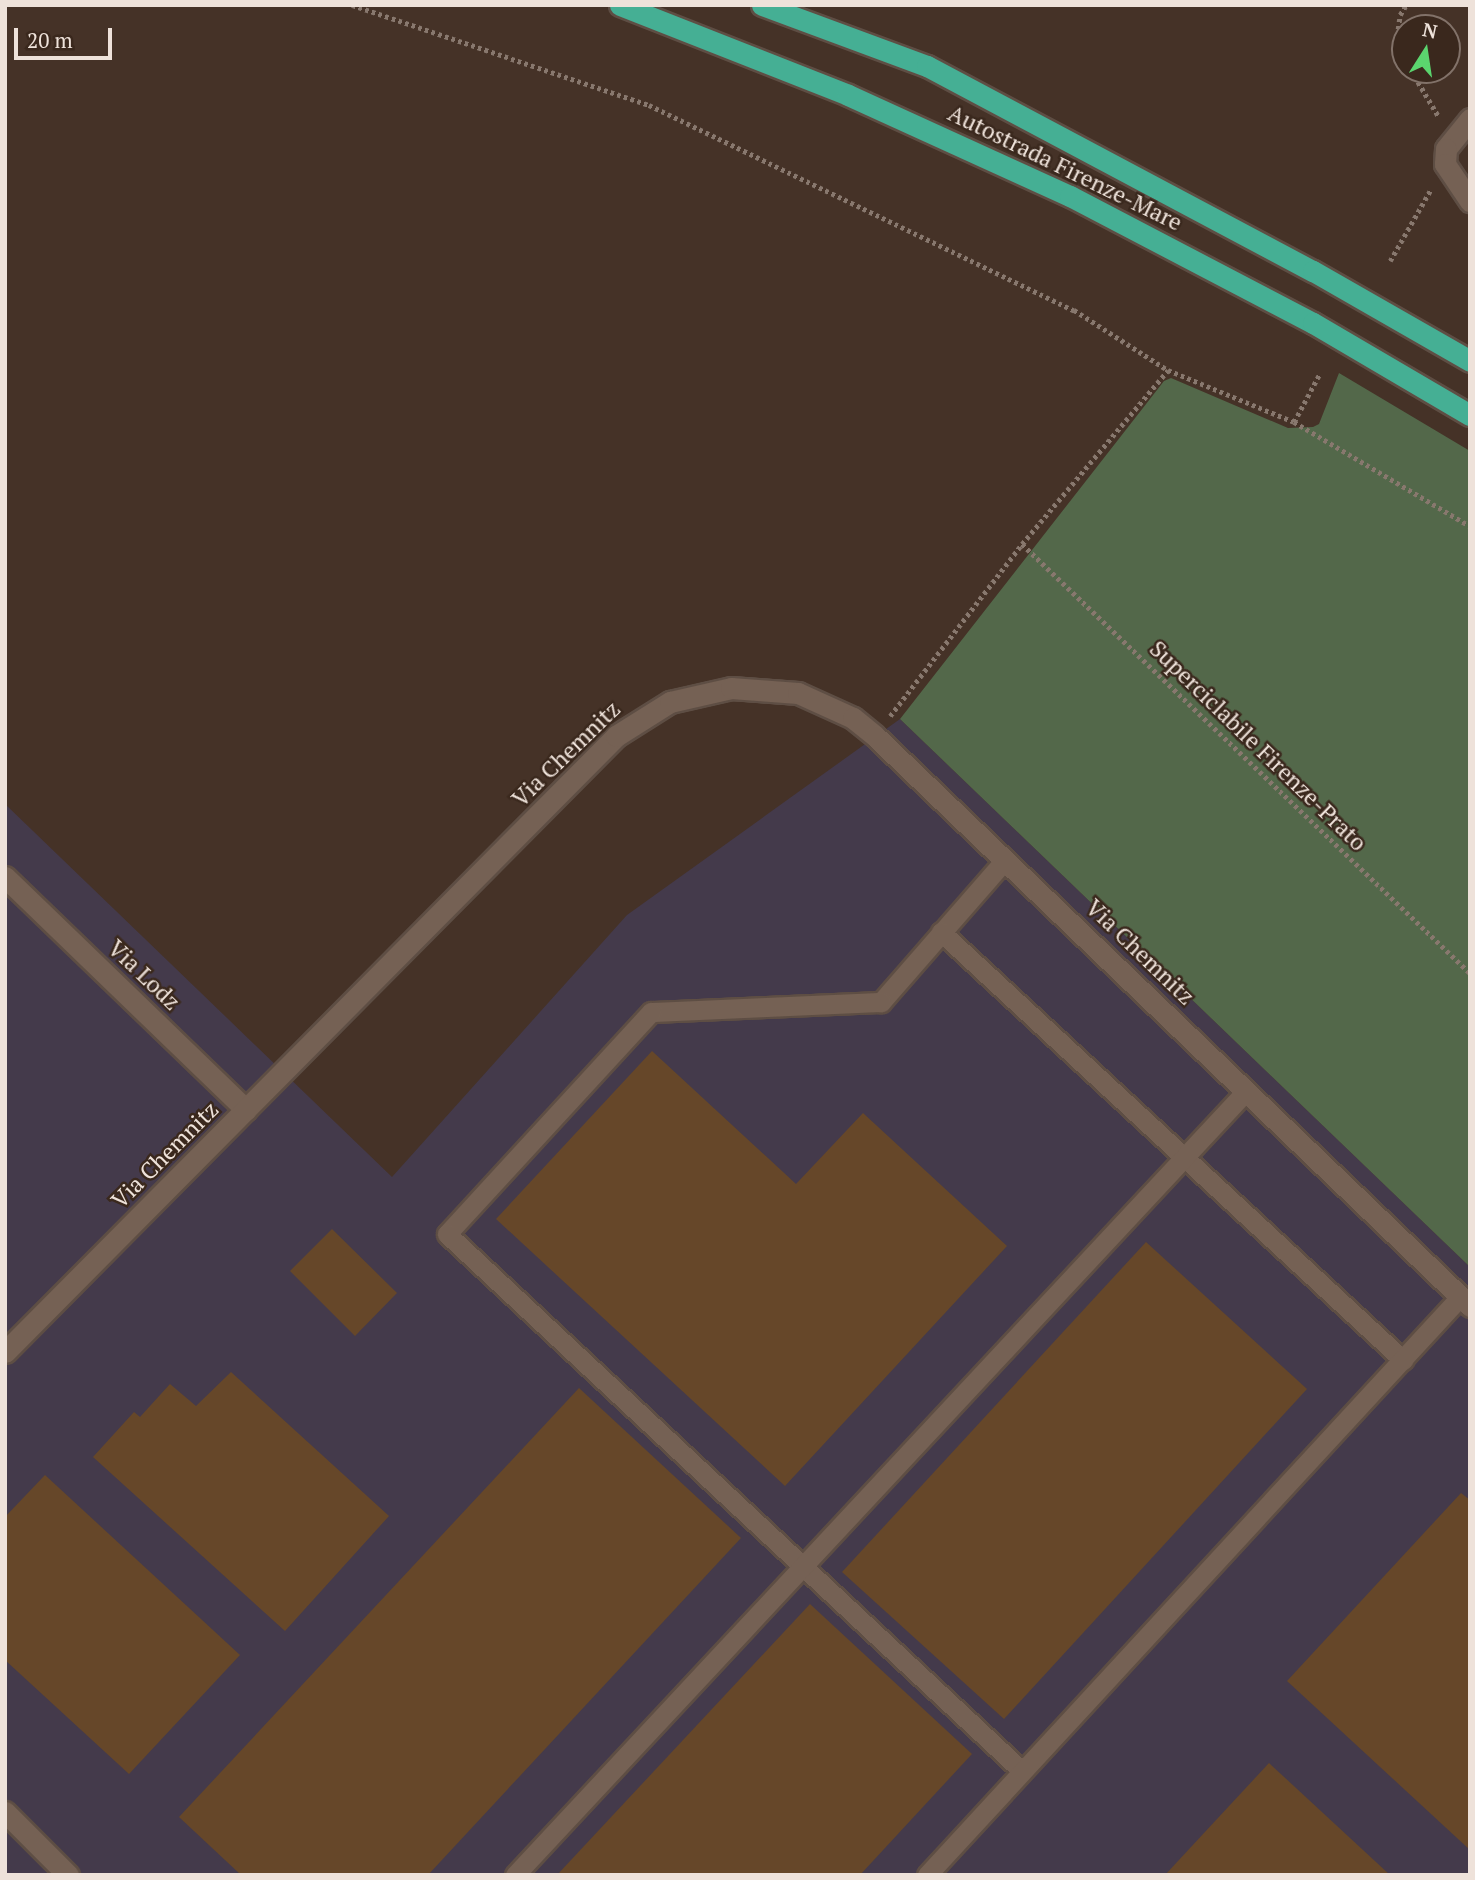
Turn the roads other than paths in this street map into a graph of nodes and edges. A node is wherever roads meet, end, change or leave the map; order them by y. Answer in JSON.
{"nodes":[{"id":1,"x":620,"y":5,"type":"edge"},
{"id":2,"x":762,"y":5,"type":"edge"},
{"id":3,"x":1470,"y":119,"type":"edge"},
{"id":4,"x":1470,"y":201,"type":"edge"},
{"id":5,"x":1470,"y":361,"type":"edge"},
{"id":6,"x":1470,"y":415,"type":"edge"},
{"id":7,"x":1005,"y":860,"type":"junction"},
{"id":8,"x":5,"y":877,"type":"edge"},
{"id":9,"x":941,"y":932,"type":"junction"},
{"id":10,"x":1246,"y":1091,"type":"junction"},
{"id":11,"x":246,"y":1110,"type":"junction"},
{"id":12,"x":1186,"y":1155,"type":"junction"},
{"id":13,"x":1465,"y":1302,"type":"edge"},
{"id":14,"x":5,"y":1352,"type":"edge"},
{"id":15,"x":1403,"y":1360,"type":"junction"},
{"id":16,"x":801,"y":1567,"type":"junction"},
{"id":17,"x":1022,"y":1772,"type":"junction"},
{"id":18,"x":5,"y":1812,"type":"edge"},
{"id":19,"x":68,"y":1875,"type":"edge"},
{"id":20,"x":515,"y":1875,"type":"edge"},
{"id":21,"x":927,"y":1875,"type":"edge"}],
"edges":[{"from":1,"to":6,"type":"highway","name":"Autostrada Firenze-Mare"},
{"from":2,"to":5,"type":"highway","name":"Autostrada Firenze-Mare"},
{"from":3,"to":4,"type":"street"},
{"from":7,"to":9,"type":"lane"},
{"from":7,"to":10,"type":"street","name":"Via Chemnitz"},
{"from":7,"to":11,"type":"street","name":"Via Chemnitz"},
{"from":8,"to":11,"type":"street","name":"Via Lodz"},
{"from":9,"to":12,"type":"lane"},
{"from":9,"to":16,"type":"lane"},
{"from":10,"to":12,"type":"lane"},
{"from":10,"to":13,"type":"street","name":"Via Chemnitz"},
{"from":11,"to":14,"type":"street","name":"Via Chemnitz"},
{"from":12,"to":15,"type":"lane"},
{"from":12,"to":16,"type":"lane"},
{"from":13,"to":15,"type":"lane"},
{"from":15,"to":17,"type":"lane"},
{"from":16,"to":17,"type":"lane"},
{"from":16,"to":20,"type":"lane"},
{"from":17,"to":21,"type":"lane"},
{"from":18,"to":19,"type":"street"}]}
